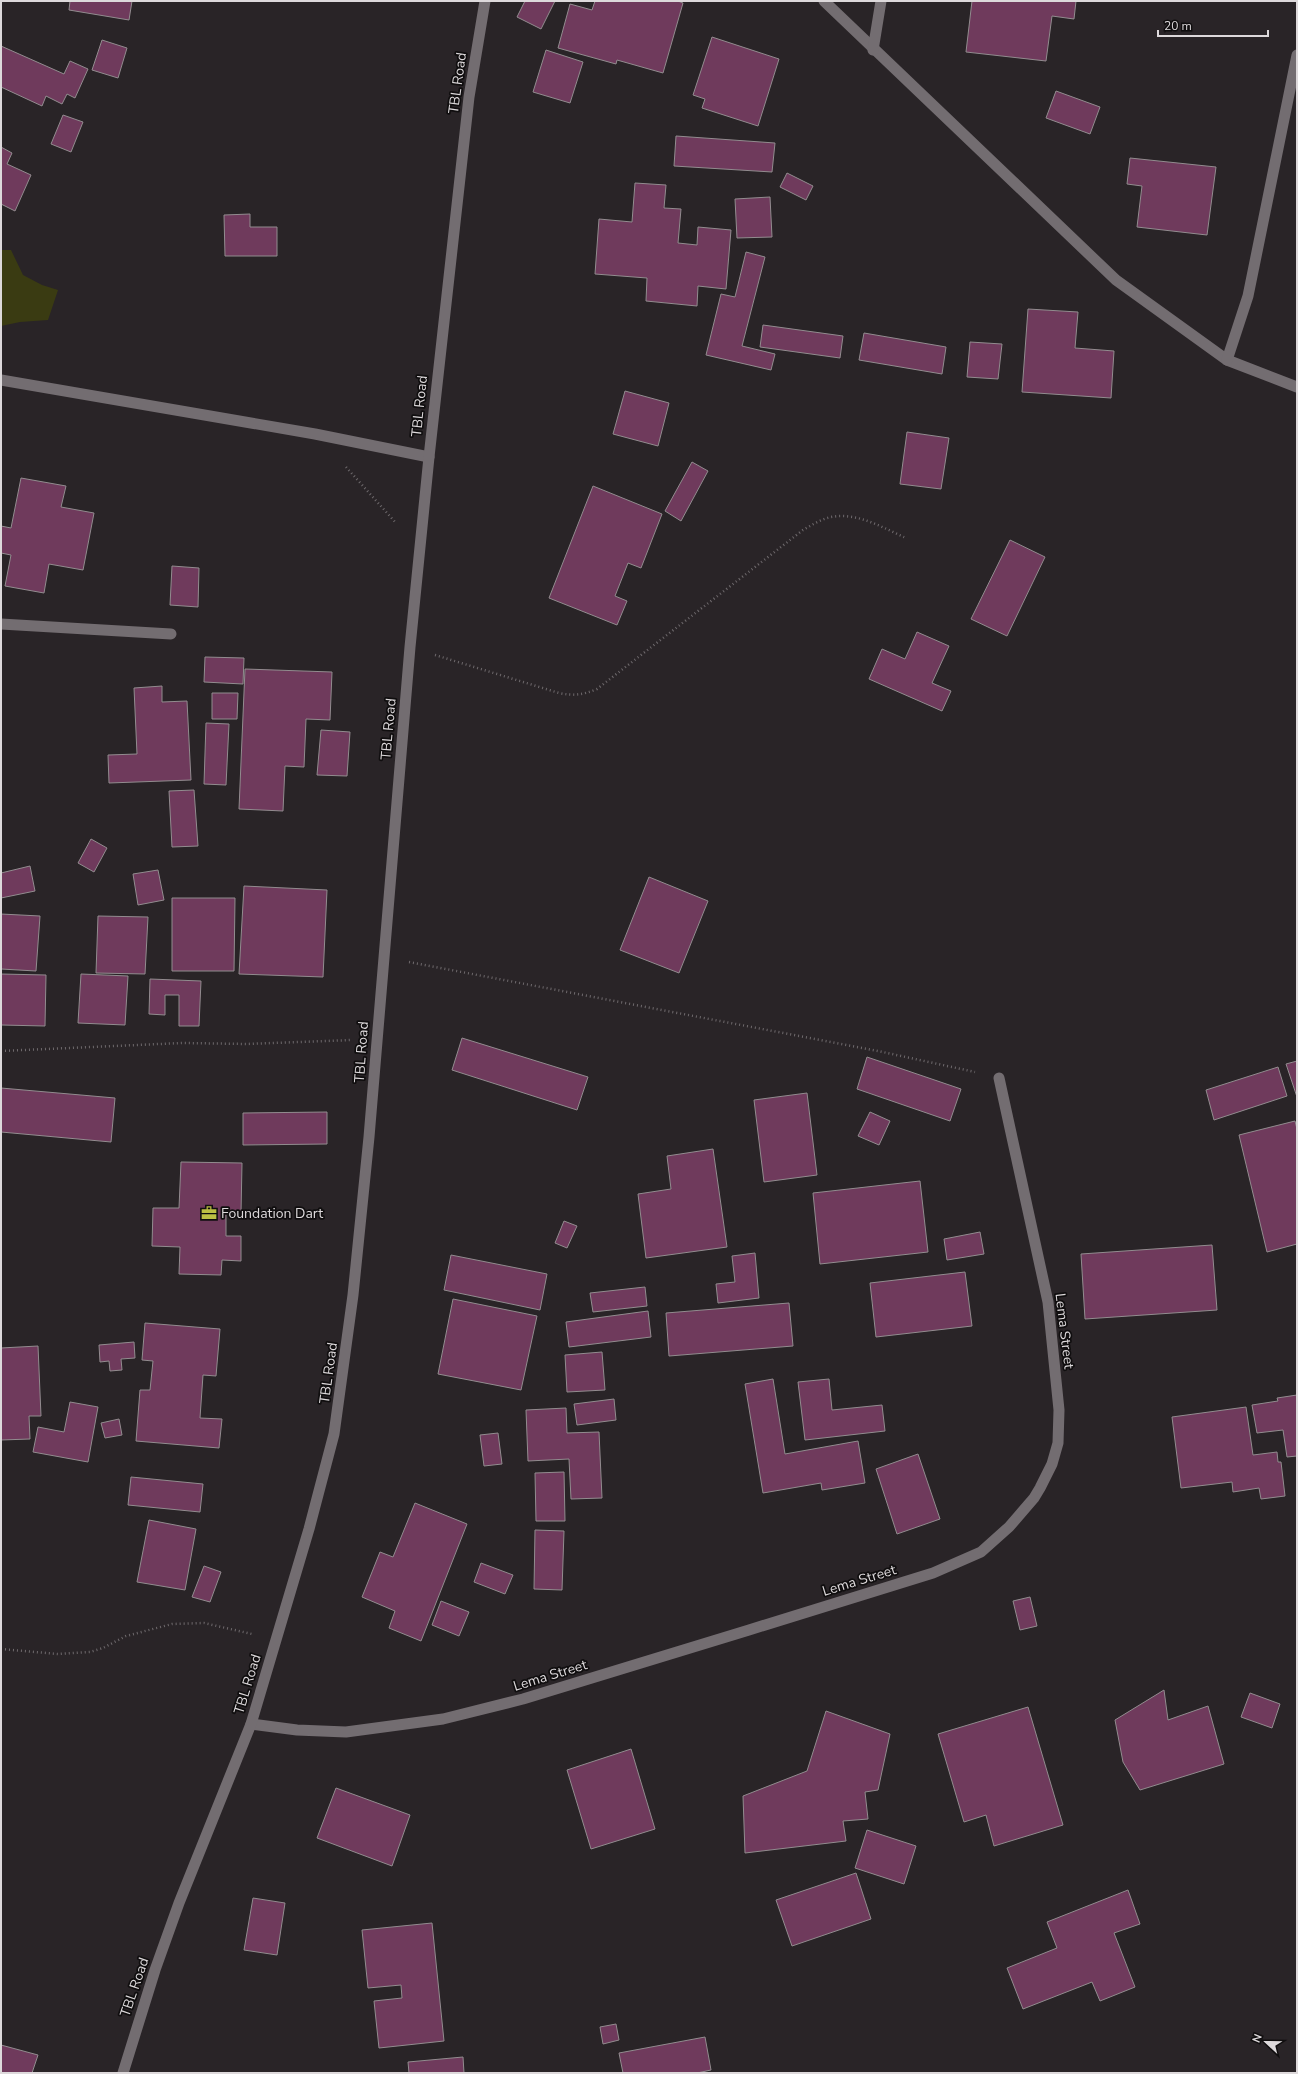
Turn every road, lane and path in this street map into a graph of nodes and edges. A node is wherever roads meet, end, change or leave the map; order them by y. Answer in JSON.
{"nodes":[{"id":1,"x":485,"y":1,"type":"edge"},
{"id":2,"x":824,"y":1,"type":"edge"},
{"id":3,"x":881,"y":1,"type":"edge"},
{"id":4,"x":873,"y":50,"type":"junction"},
{"id":5,"x":1297,"y":55,"type":"edge"},
{"id":6,"x":1228,"y":360,"type":"junction"},
{"id":7,"x":1,"y":380,"type":"edge"},
{"id":8,"x":1297,"y":387,"type":"edge"},
{"id":9,"x":429,"y":457,"type":"junction"},
{"id":10,"x":346,"y":466,"type":"dead end"},
{"id":11,"x":906,"y":538,"type":"dead end"},
{"id":12,"x":419,"y":551,"type":"junction"},
{"id":13,"x":1,"y":624,"type":"edge"},
{"id":14,"x":171,"y":634,"type":"dead end"},
{"id":15,"x":410,"y":647,"type":"junction"},
{"id":16,"x":383,"y":957,"type":"junction"},
{"id":17,"x":377,"y":1039,"type":"junction"},
{"id":18,"x":1,"y":1051,"type":"edge"},
{"id":19,"x":999,"y":1078,"type":"joint"},
{"id":20,"x":276,"y":1639,"type":"junction"},
{"id":21,"x":1,"y":1650,"type":"edge"},
{"id":22,"x":251,"y":1724,"type":"junction"},
{"id":23,"x":123,"y":2073,"type":"edge"}],
"edges":[{"from":1,"to":9,"type":"street","name":"TBL Road"},
{"from":2,"to":4,"type":"street"},
{"from":3,"to":4,"type":"street"},
{"from":4,"to":6,"type":"street"},
{"from":5,"to":6,"type":"street"},
{"from":6,"to":8,"type":"street"},
{"from":7,"to":9,"type":"street"},
{"from":9,"to":12,"type":"street","name":"TBL Road"},
{"from":10,"to":12,"type":"path"},
{"from":11,"to":15,"type":"path"},
{"from":12,"to":15,"type":"street","name":"TBL Road"},
{"from":13,"to":14,"type":"street"},
{"from":15,"to":16,"type":"street","name":"TBL Road"},
{"from":16,"to":17,"type":"street","name":"TBL Road"},
{"from":16,"to":19,"type":"path"},
{"from":17,"to":18,"type":"path"},
{"from":17,"to":20,"type":"street","name":"TBL Road"},
{"from":19,"to":22,"type":"street","name":"Lema Street"},
{"from":20,"to":21,"type":"path"},
{"from":20,"to":22,"type":"street","name":"TBL Road"},
{"from":22,"to":23,"type":"street","name":"TBL Road"}]}
